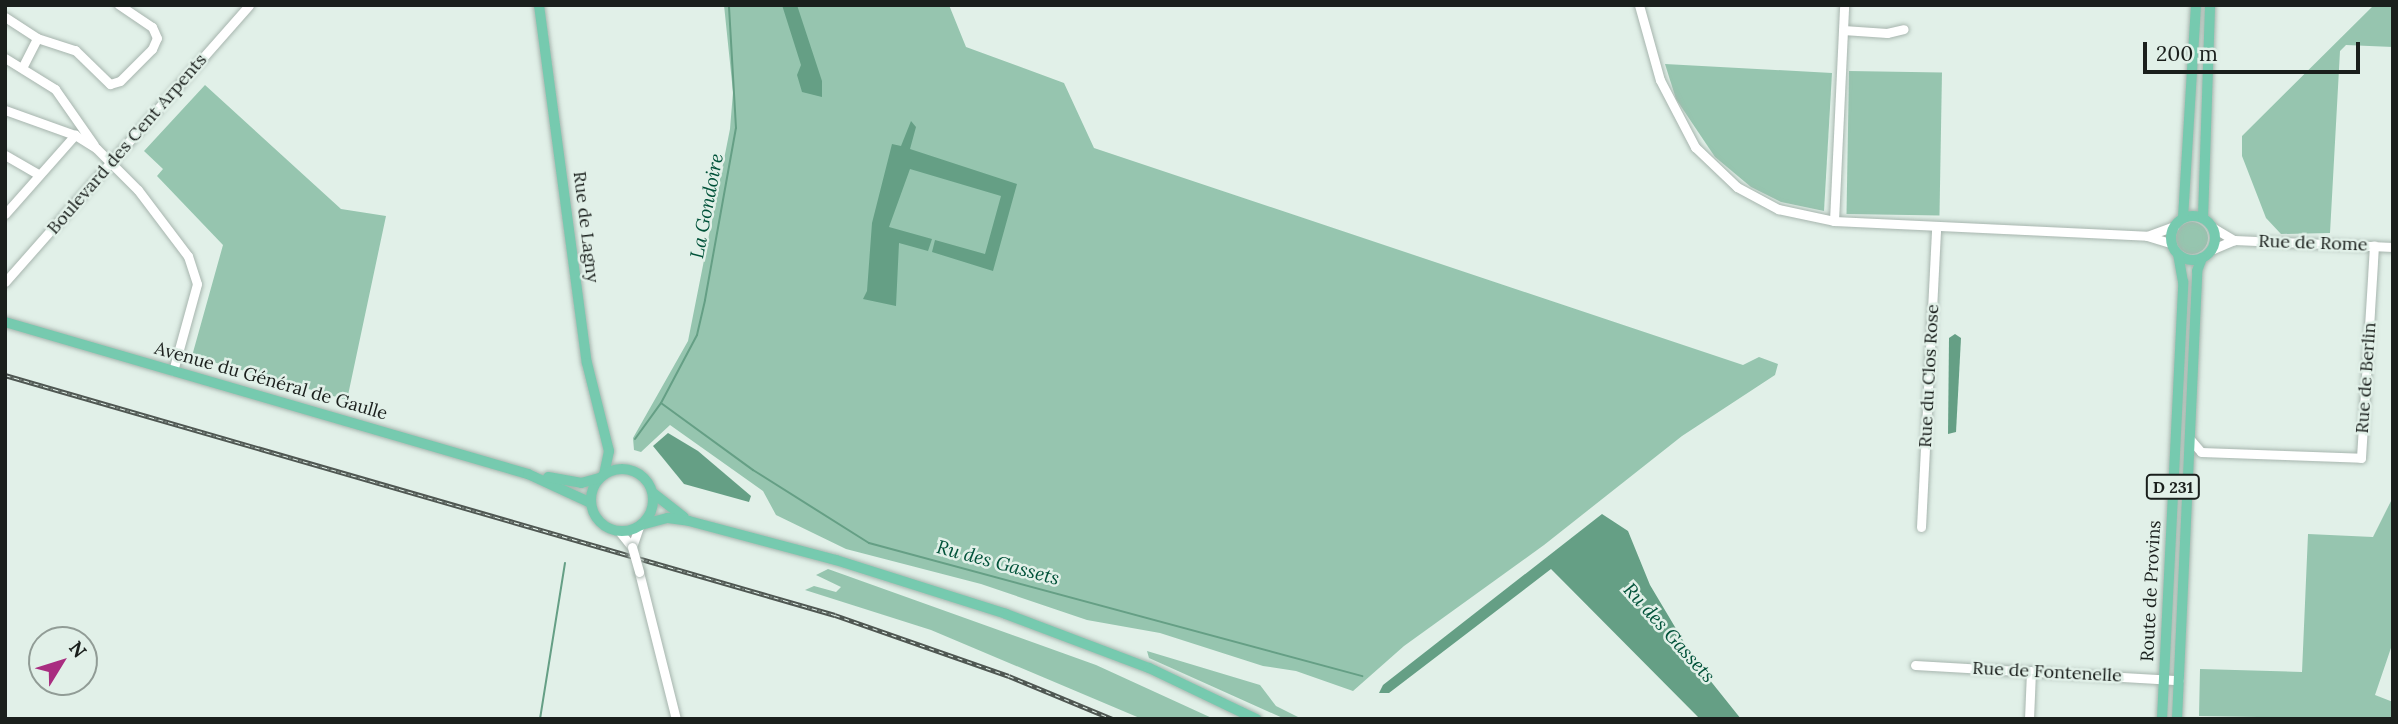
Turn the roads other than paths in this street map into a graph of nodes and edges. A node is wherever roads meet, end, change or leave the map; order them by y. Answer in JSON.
{"nodes":[{"id":1,"x":119,"y":5,"type":"edge"},
{"id":2,"x":249,"y":5,"type":"edge"},
{"id":3,"x":539,"y":5,"type":"edge"},
{"id":4,"x":1639,"y":5,"type":"edge"},
{"id":5,"x":1844,"y":5,"type":"edge"},
{"id":6,"x":2196,"y":5,"type":"edge"},
{"id":7,"x":2204,"y":5,"type":"edge"},
{"id":8,"x":2210,"y":5,"type":"edge"},
{"id":9,"x":5,"y":17,"type":"edge"},
{"id":10,"x":2209,"y":26,"type":"junction"},
{"id":11,"x":1904,"y":29,"type":"dead end"},
{"id":12,"x":1843,"y":30,"type":"junction"},
{"id":13,"x":37,"y":38,"type":"junction"},
{"id":14,"x":5,"y":58,"type":"edge"},
{"id":15,"x":23,"y":66,"type":"junction"},
{"id":16,"x":5,"y":110,"type":"edge"},
{"id":17,"x":79,"y":117,"type":"junction"},
{"id":18,"x":71,"y":133,"type":"junction"},
{"id":19,"x":96,"y":148,"type":"junction"},
{"id":20,"x":5,"y":155,"type":"edge"},
{"id":21,"x":111,"y":163,"type":"junction"},
{"id":22,"x":39,"y":175,"type":"junction"},
{"id":23,"x":5,"y":214,"type":"edge"},
{"id":24,"x":2203,"y":218,"type":"junction"},
{"id":25,"x":1834,"y":221,"type":"junction"},
{"id":26,"x":2178,"y":222,"type":"junction"},
{"id":27,"x":1936,"y":226,"type":"junction"},
{"id":28,"x":2212,"y":227,"type":"junction"},
{"id":29,"x":2147,"y":236,"type":"junction"},
{"id":30,"x":2234,"y":240,"type":"junction"},
{"id":31,"x":2170,"y":243,"type":"junction"},
{"id":32,"x":2374,"y":246,"type":"junction"},
{"id":33,"x":2393,"y":247,"type":"edge"},
{"id":34,"x":2213,"y":249,"type":"junction"},
{"id":35,"x":2178,"y":255,"type":"junction"},
{"id":36,"x":2202,"y":258,"type":"junction"},
{"id":37,"x":5,"y":282,"type":"edge"},
{"id":38,"x":5,"y":321,"type":"edge"},
{"id":39,"x":173,"y":371,"type":"junction"},
{"id":40,"x":2189,"y":438,"type":"junction"},
{"id":41,"x":609,"y":452,"type":"junction"},
{"id":42,"x":2202,"y":452,"type":"junction"},
{"id":43,"x":2188,"y":468,"type":"junction"},
{"id":44,"x":626,"y":469,"type":"junction"},
{"id":45,"x":527,"y":474,"type":"junction"},
{"id":46,"x":602,"y":476,"type":"junction"},
{"id":47,"x":653,"y":492,"type":"junction"},
{"id":48,"x":591,"y":503,"type":"junction"},
{"id":49,"x":689,"y":521,"type":"junction"},
{"id":50,"x":640,"y":526,"type":"junction"},
{"id":51,"x":1922,"y":527,"type":"dead end"},
{"id":52,"x":619,"y":531,"type":"junction"},
{"id":53,"x":632,"y":547,"type":"junction"},
{"id":54,"x":1915,"y":665,"type":"dead end"},
{"id":55,"x":2031,"y":671,"type":"junction"},
{"id":56,"x":2164,"y":677,"type":"junction"},
{"id":57,"x":2179,"y":680,"type":"junction"},
{"id":58,"x":676,"y":719,"type":"edge"},
{"id":59,"x":1256,"y":719,"type":"edge"},
{"id":60,"x":2029,"y":719,"type":"edge"},
{"id":61,"x":2162,"y":719,"type":"edge"},
{"id":62,"x":2177,"y":719,"type":"edge"}],
"edges":[{"from":1,"to":13,"type":"street"},
{"from":2,"to":21,"type":"street","name":"Boulevard des Cent Arpents"},
{"from":3,"to":41,"type":"main road","name":"Rue de Lagny"},
{"from":4,"to":25,"type":"street"},
{"from":5,"to":12,"type":"street"},
{"from":6,"to":26,"type":"main road"},
{"from":7,"to":10,"type":"main road"},
{"from":8,"to":10,"type":"main road"},
{"from":9,"to":13,"type":"street"},
{"from":10,"to":24,"type":"main road"},
{"from":11,"to":12,"type":"street"},
{"from":12,"to":25,"type":"street"},
{"from":13,"to":15,"type":"street"},
{"from":14,"to":15,"type":"street"},
{"from":15,"to":17,"type":"street"},
{"from":16,"to":18,"type":"street"},
{"from":17,"to":18,"type":"street"},
{"from":17,"to":19,"type":"street"},
{"from":18,"to":19,"type":"street"},
{"from":18,"to":22,"type":"street"},
{"from":19,"to":21,"type":"street"},
{"from":20,"to":22,"type":"street"},
{"from":21,"to":37,"type":"street","name":"Boulevard des Cent Arpents"},
{"from":21,"to":39,"type":"street"},
{"from":22,"to":23,"type":"street"},
{"from":24,"to":26,"type":"main road"},
{"from":24,"to":28,"type":"main road"},
{"from":25,"to":27,"type":"street"},
{"from":26,"to":29,"type":"street"},
{"from":26,"to":31,"type":"main road"},
{"from":27,"to":29,"type":"street"},
{"from":27,"to":51,"type":"street","name":"Rue du Clos Rose"},
{"from":28,"to":30,"type":"street"},
{"from":28,"to":34,"type":"main road"},
{"from":29,"to":31,"type":"street"},
{"from":30,"to":32,"type":"street","name":"Rue de Rome"},
{"from":30,"to":34,"type":"street"},
{"from":31,"to":35,"type":"main road"},
{"from":32,"to":33,"type":"street","name":"Rue de Rome"},
{"from":32,"to":42,"type":"street","name":"Rue de Berlin"},
{"from":34,"to":36,"type":"main road"},
{"from":35,"to":36,"type":"main road"},
{"from":35,"to":56,"type":"main road","name":"Route de Provins","number":"D 231"},
{"from":36,"to":40,"type":"main road","name":"Route de Provins","number":"D 231"},
{"from":38,"to":39,"type":"main road","name":"Avenue du Général de Gaulle"},
{"from":39,"to":45,"type":"main road","name":"Avenue du Général de Gaulle"},
{"from":40,"to":42,"type":"street"},
{"from":40,"to":43,"type":"main road","name":"Route de Provins","number":"D 231"},
{"from":41,"to":44,"type":"main road"},
{"from":41,"to":46,"type":"main road","name":"Rue de Lagny"},
{"from":42,"to":43,"type":"street"},
{"from":43,"to":57,"type":"main road","name":"Route de Provins","number":"D 231"},
{"from":44,"to":46,"type":"main road"},
{"from":44,"to":47,"type":"main road"},
{"from":45,"to":46,"type":"main road","name":"Avenue du Général de Gaulle"},
{"from":45,"to":48,"type":"main road","name":"Avenue du Général de Gaulle"},
{"from":46,"to":48,"type":"main road"},
{"from":47,"to":49,"type":"main road"},
{"from":47,"to":50,"type":"main road"},
{"from":48,"to":52,"type":"main road"},
{"from":49,"to":50,"type":"main road"},
{"from":49,"to":59,"type":"main road"},
{"from":50,"to":52,"type":"main road"},
{"from":50,"to":53,"type":"street"},
{"from":52,"to":53,"type":"street"},
{"from":53,"to":58,"type":"street","bridge":true},
{"from":54,"to":55,"type":"street","name":"Rue de Fontenelle"},
{"from":55,"to":56,"type":"street","name":"Rue de Fontenelle"},
{"from":55,"to":60,"type":"street"},
{"from":56,"to":57,"type":"street","name":"Rue de Fontenelle"},
{"from":56,"to":61,"type":"main road","name":"Route de Provins","number":"D 231"},
{"from":57,"to":62,"type":"main road","name":"Route de Provins","number":"D 231"}]}
